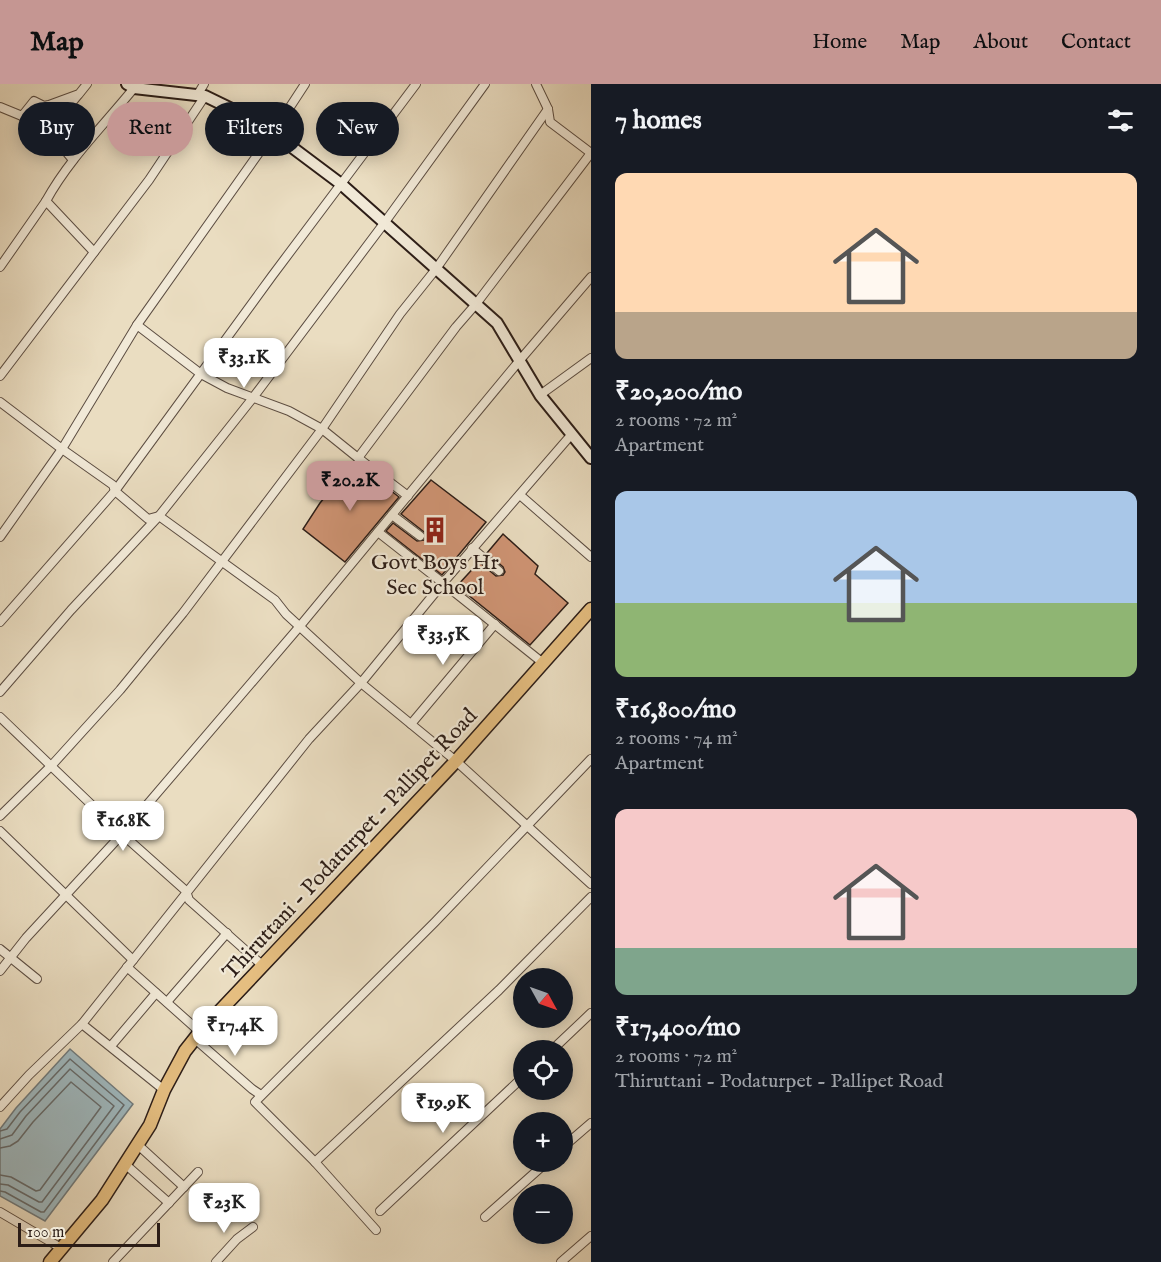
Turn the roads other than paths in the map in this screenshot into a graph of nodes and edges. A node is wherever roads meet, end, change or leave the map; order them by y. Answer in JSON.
{"nodes":[{"id":1,"x":87,"y":84,"type":"edge"},
{"id":2,"x":204,"y":84,"type":"edge"},
{"id":3,"x":305,"y":84,"type":"edge"},
{"id":4,"x":416,"y":84,"type":"edge"},
{"id":5,"x":485,"y":84,"type":"edge"},
{"id":6,"x":536,"y":84,"type":"edge"},
{"id":7,"x":130,"y":86,"type":"edge"},
{"id":8,"x":153,"y":87,"type":"edge"},
{"id":9,"x":79,"y":94,"type":"junction"},
{"id":10,"x":202,"y":95,"type":"junction"},
{"id":11,"x":56,"y":102,"type":"edge"},
{"id":12,"x":72,"y":102,"type":"edge"},
{"id":13,"x":217,"y":102,"type":"edge"},
{"id":14,"x":293,"y":102,"type":"edge"},
{"id":15,"x":0,"y":107,"type":"edge"},
{"id":16,"x":548,"y":109,"type":"junction"},
{"id":17,"x":18,"y":114,"type":"edge"},
{"id":18,"x":591,"y":153,"type":"edge"},
{"id":19,"x":70,"y":156,"type":"edge"},
{"id":20,"x":257,"y":156,"type":"edge"},
{"id":21,"x":304,"y":156,"type":"edge"},
{"id":22,"x":74,"y":160,"type":"junction"},
{"id":23,"x":341,"y":184,"type":"junction"},
{"id":24,"x":46,"y":201,"type":"junction"},
{"id":25,"x":385,"y":222,"type":"junction"},
{"id":26,"x":94,"y":252,"type":"junction"},
{"id":27,"x":0,"y":267,"type":"edge"},
{"id":28,"x":436,"y":269,"type":"junction"},
{"id":29,"x":591,"y":277,"type":"edge"},
{"id":30,"x":476,"y":304,"type":"junction"},
{"id":31,"x":137,"y":325,"type":"junction"},
{"id":32,"x":591,"y":358,"type":"edge"},
{"id":33,"x":520,"y":360,"type":"junction"},
{"id":34,"x":201,"y":374,"type":"junction"},
{"id":35,"x":0,"y":376,"type":"edge"},
{"id":36,"x":540,"y":395,"type":"junction"},
{"id":37,"x":252,"y":399,"type":"junction"},
{"id":38,"x":0,"y":402,"type":"edge"},
{"id":39,"x":322,"y":429,"type":"junction"},
{"id":40,"x":572,"y":435,"type":"junction"},
{"id":41,"x":62,"y":449,"type":"junction"},
{"id":42,"x":589,"y":452,"type":"edge"},
{"id":43,"x":358,"y":458,"type":"junction"},
{"id":44,"x":115,"y":491,"type":"junction"},
{"id":45,"x":520,"y":495,"type":"junction"},
{"id":46,"x":408,"y":496,"type":"junction"},
{"id":47,"x":392,"y":515,"type":"junction"},
{"id":48,"x":159,"y":516,"type":"junction"},
{"id":49,"x":378,"y":532,"type":"junction"},
{"id":50,"x":420,"y":536,"type":"dead end"},
{"id":51,"x":0,"y":537,"type":"edge"},
{"id":52,"x":472,"y":548,"type":"junction"},
{"id":53,"x":591,"y":557,"type":"edge"},
{"id":54,"x":220,"y":561,"type":"junction"},
{"id":55,"x":499,"y":571,"type":"dead end"},
{"id":56,"x":443,"y":583,"type":"junction"},
{"id":57,"x":591,"y":609,"type":"edge"},
{"id":58,"x":0,"y":622,"type":"edge"},
{"id":59,"x":495,"y":624,"type":"junction"},
{"id":60,"x":300,"y":626,"type":"junction"},
{"id":61,"x":543,"y":663,"type":"junction"},
{"id":62,"x":361,"y":683,"type":"junction"},
{"id":63,"x":0,"y":692,"type":"edge"},
{"id":64,"x":0,"y":717,"type":"edge"},
{"id":65,"x":411,"y":724,"type":"junction"},
{"id":66,"x":591,"y":759,"type":"edge"},
{"id":67,"x":456,"y":761,"type":"junction"},
{"id":68,"x":52,"y":765,"type":"junction"},
{"id":69,"x":0,"y":816,"type":"edge"},
{"id":70,"x":528,"y":825,"type":"junction"},
{"id":71,"x":0,"y":831,"type":"edge"},
{"id":72,"x":122,"y":834,"type":"junction"},
{"id":73,"x":591,"y":884,"type":"edge"},
{"id":74,"x":186,"y":891,"type":"junction"},
{"id":75,"x":65,"y":896,"type":"junction"},
{"id":76,"x":591,"y":897,"type":"edge"},
{"id":77,"x":226,"y":933,"type":"junction"},
{"id":78,"x":0,"y":949,"type":"edge"},
{"id":79,"x":10,"y":958,"type":"junction"},
{"id":80,"x":133,"y":960,"type":"junction"},
{"id":81,"x":262,"y":965,"type":"junction"},
{"id":82,"x":127,"y":967,"type":"junction"},
{"id":83,"x":0,"y":971,"type":"edge"},
{"id":84,"x":37,"y":979,"type":"dead end"},
{"id":85,"x":156,"y":993,"type":"junction"},
{"id":86,"x":167,"y":1002,"type":"junction"},
{"id":87,"x":591,"y":1013,"type":"edge"},
{"id":88,"x":82,"y":1024,"type":"junction"},
{"id":89,"x":197,"y":1035,"type":"junction"},
{"id":90,"x":563,"y":1040,"type":"edge"},
{"id":91,"x":111,"y":1046,"type":"junction"},
{"id":92,"x":513,"y":1086,"type":"edge"},
{"id":93,"x":164,"y":1090,"type":"junction"},
{"id":94,"x":261,"y":1095,"type":"junction"},
{"id":95,"x":0,"y":1107,"type":"edge"},
{"id":96,"x":591,"y":1123,"type":"edge"},
{"id":97,"x":573,"y":1139,"type":"edge"},
{"id":98,"x":137,"y":1144,"type":"junction"},
{"id":99,"x":315,"y":1162,"type":"junction"},
{"id":100,"x":125,"y":1164,"type":"junction"},
{"id":101,"x":198,"y":1172,"type":"dead end"},
{"id":102,"x":536,"y":1172,"type":"edge"},
{"id":103,"x":184,"y":1187,"type":"junction"},
{"id":104,"x":169,"y":1203,"type":"junction"},
{"id":105,"x":380,"y":1211,"type":"dead end"},
{"id":106,"x":0,"y":1212,"type":"edge"},
{"id":107,"x":485,"y":1217,"type":"dead end"},
{"id":108,"x":253,"y":1227,"type":"dead end"},
{"id":109,"x":376,"y":1230,"type":"dead end"},
{"id":110,"x":591,"y":1236,"type":"edge"},
{"id":111,"x":61,"y":1248,"type":"junction"},
{"id":112,"x":50,"y":1262,"type":"edge"},
{"id":113,"x":113,"y":1262,"type":"edge"},
{"id":114,"x":216,"y":1262,"type":"edge"},
{"id":115,"x":561,"y":1262,"type":"edge"}],
"edges":[{"from":1,"to":9,"type":"street"},
{"from":2,"to":10,"type":"street"},
{"from":3,"to":14,"type":"street"},
{"from":4,"to":23,"type":"street"},
{"from":5,"to":25,"type":"street"},
{"from":6,"to":16,"type":"street"},
{"from":7,"to":8,"type":"main road"},
{"from":7,"to":22,"type":"street"},
{"from":8,"to":10,"type":"main road"},
{"from":9,"to":11,"type":"street"},
{"from":9,"to":12,"type":"street"},
{"from":10,"to":13,"type":"main road"},
{"from":10,"to":26,"type":"street"},
{"from":15,"to":17,"type":"street"},
{"from":16,"to":18,"type":"street"},
{"from":16,"to":28,"type":"street"},
{"from":18,"to":30,"type":"street"},
{"from":19,"to":22,"type":"street"},
{"from":20,"to":31,"type":"street"},
{"from":21,"to":23,"type":"main road"},
{"from":22,"to":24,"type":"street"},
{"from":23,"to":25,"type":"main road"},
{"from":23,"to":34,"type":"street"},
{"from":24,"to":26,"type":"street"},
{"from":24,"to":27,"type":"street"},
{"from":25,"to":28,"type":"main road"},
{"from":25,"to":37,"type":"street"},
{"from":26,"to":35,"type":"street"},
{"from":28,"to":30,"type":"main road"},
{"from":28,"to":39,"type":"street"},
{"from":29,"to":33,"type":"street"},
{"from":30,"to":33,"type":"main road"},
{"from":30,"to":43,"type":"street"},
{"from":31,"to":34,"type":"street"},
{"from":31,"to":41,"type":"street"},
{"from":32,"to":36,"type":"street"},
{"from":33,"to":36,"type":"main road"},
{"from":33,"to":46,"type":"street"},
{"from":34,"to":37,"type":"street"},
{"from":34,"to":44,"type":"street"},
{"from":36,"to":40,"type":"main road"},
{"from":37,"to":39,"type":"street"},
{"from":37,"to":48,"type":"street"},
{"from":38,"to":41,"type":"street"},
{"from":39,"to":43,"type":"street"},
{"from":39,"to":54,"type":"street"},
{"from":40,"to":42,"type":"main road"},
{"from":40,"to":45,"type":"street"},
{"from":41,"to":44,"type":"street"},
{"from":41,"to":51,"type":"street"},
{"from":43,"to":46,"type":"street"},
{"from":44,"to":48,"type":"street"},
{"from":44,"to":58,"type":"street"},
{"from":45,"to":52,"type":"street"},
{"from":45,"to":53,"type":"street"},
{"from":46,"to":47,"type":"street"},
{"from":47,"to":49,"type":"street"},
{"from":47,"to":50,"type":"street"},
{"from":48,"to":54,"type":"street"},
{"from":48,"to":63,"type":"street"},
{"from":49,"to":56,"type":"street"},
{"from":49,"to":60,"type":"street"},
{"from":52,"to":55,"type":"street"},
{"from":52,"to":56,"type":"street"},
{"from":54,"to":60,"type":"street"},
{"from":54,"to":68,"type":"street"},
{"from":56,"to":59,"type":"street"},
{"from":56,"to":62,"type":"street"},
{"from":57,"to":61,"type":"main road","name":"Thiruttani - Podaturpet - Pallipet Road"},
{"from":59,"to":61,"type":"street"},
{"from":59,"to":65,"type":"street"},
{"from":60,"to":62,"type":"street"},
{"from":60,"to":72,"type":"street"},
{"from":61,"to":67,"type":"main road","name":"Thiruttani - Podaturpet - Pallipet Road"},
{"from":62,"to":65,"type":"street"},
{"from":62,"to":74,"type":"street"},
{"from":64,"to":68,"type":"street"},
{"from":65,"to":67,"type":"street"},
{"from":66,"to":70,"type":"street"},
{"from":67,"to":70,"type":"street"},
{"from":67,"to":81,"type":"main road","name":"Thiruttani - Podaturpet - Pallipet Road"},
{"from":68,"to":69,"type":"street"},
{"from":68,"to":72,"type":"street"},
{"from":70,"to":73,"type":"street"},
{"from":70,"to":94,"type":"street"},
{"from":71,"to":75,"type":"street"},
{"from":72,"to":74,"type":"street"},
{"from":72,"to":75,"type":"street"},
{"from":74,"to":77,"type":"street"},
{"from":74,"to":80,"type":"street"},
{"from":75,"to":79,"type":"street"},
{"from":75,"to":80,"type":"street"},
{"from":76,"to":99,"type":"street"},
{"from":77,"to":81,"type":"street"},
{"from":77,"to":86,"type":"street"},
{"from":78,"to":79,"type":"street"},
{"from":79,"to":83,"type":"street"},
{"from":79,"to":84,"type":"street"},
{"from":80,"to":82,"type":"street"},
{"from":81,"to":89,"type":"main road","name":"Thiruttani - Podaturpet - Pallipet Road"},
{"from":82,"to":85,"type":"street"},
{"from":82,"to":88,"type":"street"},
{"from":85,"to":86,"type":"street"},
{"from":85,"to":91,"type":"street"},
{"from":86,"to":89,"type":"street"},
{"from":87,"to":90,"type":"street"},
{"from":88,"to":91,"type":"street"},
{"from":88,"to":95,"type":"street"},
{"from":89,"to":93,"type":"main road","name":"Thiruttani - Podaturpet - Pallipet Road"},
{"from":89,"to":94,"type":"street"},
{"from":91,"to":93,"type":"street"},
{"from":92,"to":105,"type":"street"},
{"from":93,"to":98,"type":"main road","name":"Thiruttani - Podaturpet - Pallipet Road"},
{"from":94,"to":99,"type":"street"},
{"from":96,"to":97,"type":"street"},
{"from":98,"to":100,"type":"main road","name":"Thiruttani - Podaturpet - Pallipet Road"},
{"from":98,"to":103,"type":"street"},
{"from":99,"to":109,"type":"street"},
{"from":100,"to":104,"type":"street"},
{"from":100,"to":111,"type":"main road","name":"Thiruttani - Podaturpet - Pallipet Road"},
{"from":101,"to":103,"type":"street"},
{"from":102,"to":107,"type":"street"},
{"from":103,"to":104,"type":"street"},
{"from":104,"to":113,"type":"street"},
{"from":106,"to":111,"type":"street"},
{"from":108,"to":114,"type":"street"},
{"from":110,"to":115,"type":"street"},
{"from":111,"to":112,"type":"main road","name":"Thiruttani - Podaturpet - Pallipet Road"}]}
